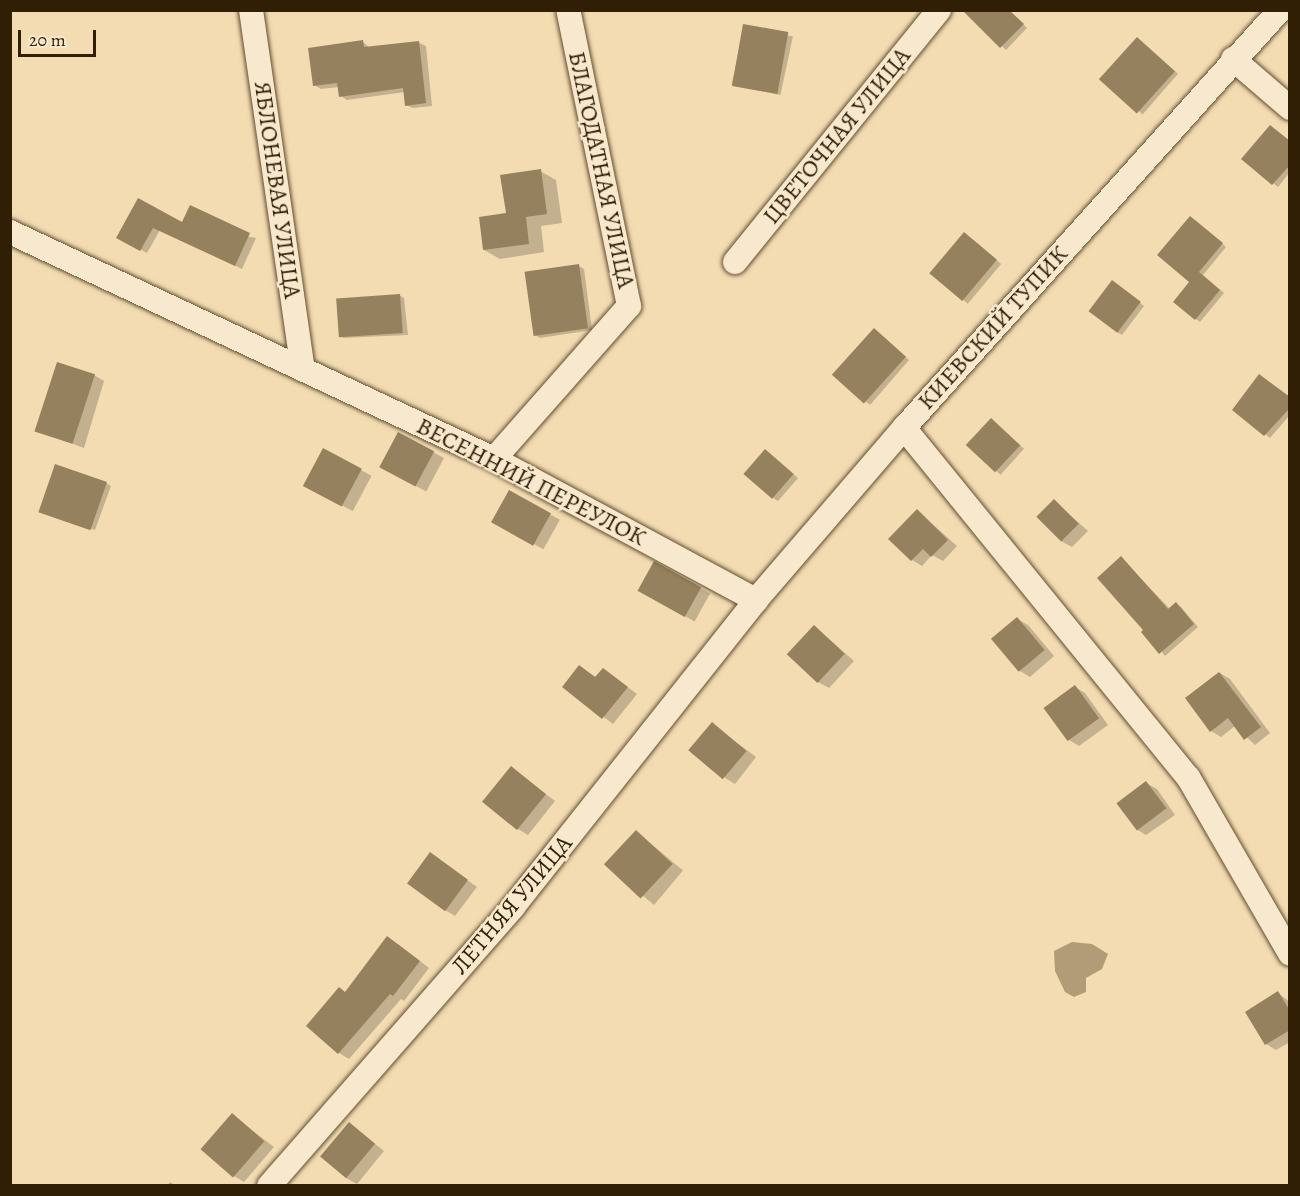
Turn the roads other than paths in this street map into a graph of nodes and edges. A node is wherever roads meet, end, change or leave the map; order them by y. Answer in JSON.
{"nodes":[{"id":1,"x":251,"y":10,"type":"edge"},
{"id":2,"x":568,"y":10,"type":"edge"},
{"id":3,"x":939,"y":10,"type":"edge"},
{"id":4,"x":1280,"y":10,"type":"edge"},
{"id":5,"x":1233,"y":59,"type":"junction"},
{"id":6,"x":1290,"y":108,"type":"edge"},
{"id":7,"x":10,"y":232,"type":"edge"},
{"id":8,"x":735,"y":262,"type":"dead end"},
{"id":9,"x":303,"y":369,"type":"junction"},
{"id":10,"x":904,"y":428,"type":"junction"},
{"id":11,"x":494,"y":459,"type":"junction"},
{"id":12,"x":751,"y":608,"type":"junction"},
{"id":13,"x":1290,"y":954,"type":"edge"},
{"id":14,"x":269,"y":1185,"type":"edge"}],
"edges":[{"from":1,"to":9,"type":"street","name":"ЯБЛОНЕВАЯ УЛИЦА"},
{"from":2,"to":11,"type":"street","name":"БЛАГОДАТНАЯ УЛИЦА"},
{"from":3,"to":8,"type":"street","name":"ЦВЕТОЧНАЯ УЛИЦА"},
{"from":4,"to":5,"type":"street","name":"КИЕВСКИЙ ТУПИК"},
{"from":5,"to":6,"type":"street"},
{"from":5,"to":10,"type":"street","name":"КИЕВСКИЙ ТУПИК"},
{"from":7,"to":9,"type":"street","name":"ВЕСЕННИЙ ПЕРЕУЛОК"},
{"from":9,"to":11,"type":"street","name":"ВЕСЕННИЙ ПЕРЕУЛОК"},
{"from":10,"to":12,"type":"street","name":"КИЕВСКИЙ ТУПИК"},
{"from":10,"to":13,"type":"street"},
{"from":11,"to":12,"type":"street","name":"ВЕСЕННИЙ ПЕРЕУЛОК"},
{"from":12,"to":14,"type":"street","name":"ЛЕТНЯЯ УЛИЦА"}]}
